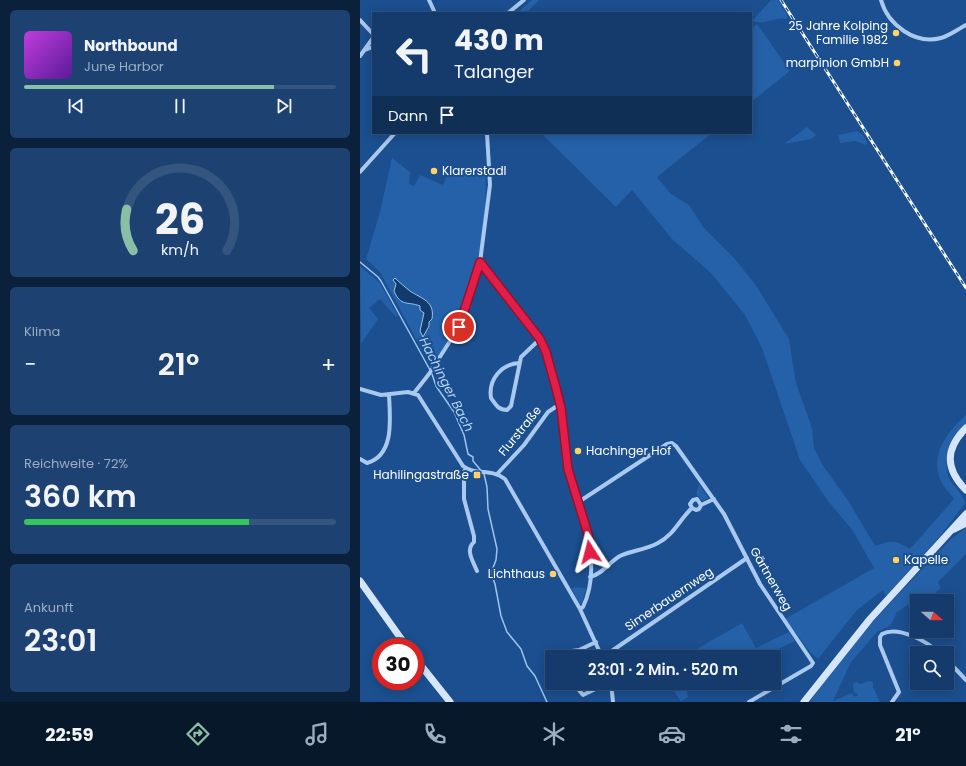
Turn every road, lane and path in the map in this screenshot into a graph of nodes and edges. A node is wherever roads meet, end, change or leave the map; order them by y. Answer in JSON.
{"nodes":[{"id":1,"x":429,"y":0,"type":"edge"},
{"id":2,"x":524,"y":0,"type":"edge"},
{"id":3,"x":881,"y":0,"type":"edge"},
{"id":4,"x":435,"y":12,"type":"edge"},
{"id":5,"x":509,"y":12,"type":"edge"},
{"id":6,"x":360,"y":20,"type":"edge"},
{"id":7,"x":966,"y":25,"type":"edge"},
{"id":8,"x":372,"y":33,"type":"edge"},
{"id":9,"x":372,"y":39,"type":"edge"},
{"id":10,"x":372,"y":47,"type":"edge"},
{"id":11,"x":364,"y":50,"type":"junction"},
{"id":12,"x":360,"y":56,"type":"edge"},
{"id":13,"x":394,"y":134,"type":"edge"},
{"id":14,"x":487,"y":134,"type":"edge"},
{"id":15,"x":360,"y":172,"type":"edge"},
{"id":16,"x":480,"y":262,"type":"junction"},
{"id":17,"x":540,"y":339,"type":"junction"},
{"id":18,"x":519,"y":363,"type":"junction"},
{"id":19,"x":360,"y":388,"type":"edge"},
{"id":20,"x":414,"y":393,"type":"junction"},
{"id":21,"x":388,"y":395,"type":"junction"},
{"id":22,"x":560,"y":404,"type":"junction"},
{"id":23,"x":966,"y":428,"type":"edge"},
{"id":24,"x":360,"y":459,"type":"edge"},
{"id":25,"x":466,"y":468,"type":"junction"},
{"id":26,"x":498,"y":473,"type":"junction"},
{"id":27,"x":958,"y":482,"type":"junction"},
{"id":28,"x":966,"y":485,"type":"edge"},
{"id":29,"x":966,"y":490,"type":"edge"},
{"id":30,"x":714,"y":499,"type":"junction"},
{"id":31,"x":577,"y":502,"type":"junction"},
{"id":32,"x":701,"y":505,"type":"junction"},
{"id":33,"x":692,"y":508,"type":"junction"},
{"id":34,"x":966,"y":514,"type":"edge"},
{"id":35,"x":966,"y":523,"type":"edge"},
{"id":36,"x":952,"y":530,"type":"junction"},
{"id":37,"x":747,"y":558,"type":"junction"},
{"id":38,"x":477,"y":571,"type":"dead end"},
{"id":39,"x":590,"y":578,"type":"junction"},
{"id":40,"x":360,"y":581,"type":"edge"},
{"id":41,"x":580,"y":609,"type":"junction"},
{"id":42,"x":401,"y":638,"type":"edge"},
{"id":43,"x":596,"y":642,"type":"junction"},
{"id":44,"x":931,"y":646,"type":"edge"},
{"id":45,"x":579,"y":650,"type":"edge"},
{"id":46,"x":600,"y":650,"type":"edge"},
{"id":47,"x":613,"y":650,"type":"edge"},
{"id":48,"x":954,"y":667,"type":"edge"},
{"id":49,"x":424,"y":669,"type":"edge"},
{"id":50,"x":966,"y":680,"type":"edge"},
{"id":51,"x":579,"y":690,"type":"edge"},
{"id":52,"x":594,"y":690,"type":"edge"},
{"id":53,"x":611,"y":690,"type":"edge"},
{"id":54,"x":450,"y":702,"type":"edge"},
{"id":55,"x":614,"y":702,"type":"edge"},
{"id":56,"x":749,"y":702,"type":"edge"},
{"id":57,"x":804,"y":702,"type":"edge"},
{"id":58,"x":892,"y":702,"type":"edge"}],
"edges":[{"from":1,"to":4,"type":"street"},
{"from":2,"to":5,"type":"street"},
{"from":3,"to":7,"type":"street"},
{"from":6,"to":8,"type":"street"},
{"from":9,"to":11,"type":"street"},
{"from":10,"to":11,"type":"street"},
{"from":11,"to":12,"type":"street"},
{"from":13,"to":15,"type":"street"},
{"from":14,"to":16,"type":"street"},
{"from":16,"to":17,"type":"street"},
{"from":16,"to":20,"type":"street"},
{"from":17,"to":18,"type":"street"},
{"from":17,"to":22,"type":"street"},
{"from":18,"to":18,"type":"street"},
{"from":19,"to":21,"type":"street"},
{"from":20,"to":21,"type":"street"},
{"from":20,"to":25,"type":"street"},
{"from":21,"to":24,"type":"street"},
{"from":22,"to":26,"type":"street","name":"Flurstraße"},
{"from":22,"to":31,"type":"street"},
{"from":23,"to":27,"type":"main road"},
{"from":25,"to":26,"type":"street"},
{"from":25,"to":38,"type":"street"},
{"from":26,"to":41,"type":"street"},
{"from":27,"to":28,"type":"main road"},
{"from":27,"to":29,"type":"main road"},
{"from":30,"to":31,"type":"street","name":"Gärtnerweg"},
{"from":30,"to":32,"type":"street"},
{"from":30,"to":37,"type":"street","name":"Gärtnerweg"},
{"from":31,"to":39,"type":"street"},
{"from":32,"to":33,"type":"street"},
{"from":32,"to":33,"type":"street"},
{"from":33,"to":39,"type":"street"},
{"from":34,"to":36,"type":"main road"},
{"from":35,"to":36,"type":"main road"},
{"from":36,"to":57,"type":"main road"},
{"from":37,"to":47,"type":"street","name":"Simerbauernweg"},
{"from":37,"to":56,"type":"street","name":"Gärtnerweg"},
{"from":39,"to":41,"type":"street"},
{"from":40,"to":42,"type":"main road"},
{"from":41,"to":43,"type":"street"},
{"from":43,"to":45,"type":"street"},
{"from":43,"to":46,"type":"street"},
{"from":44,"to":58,"type":"street"},
{"from":48,"to":50,"type":"street"},
{"from":49,"to":54,"type":"main road"},
{"from":51,"to":52,"type":"street"},
{"from":53,"to":55,"type":"street"}]}
